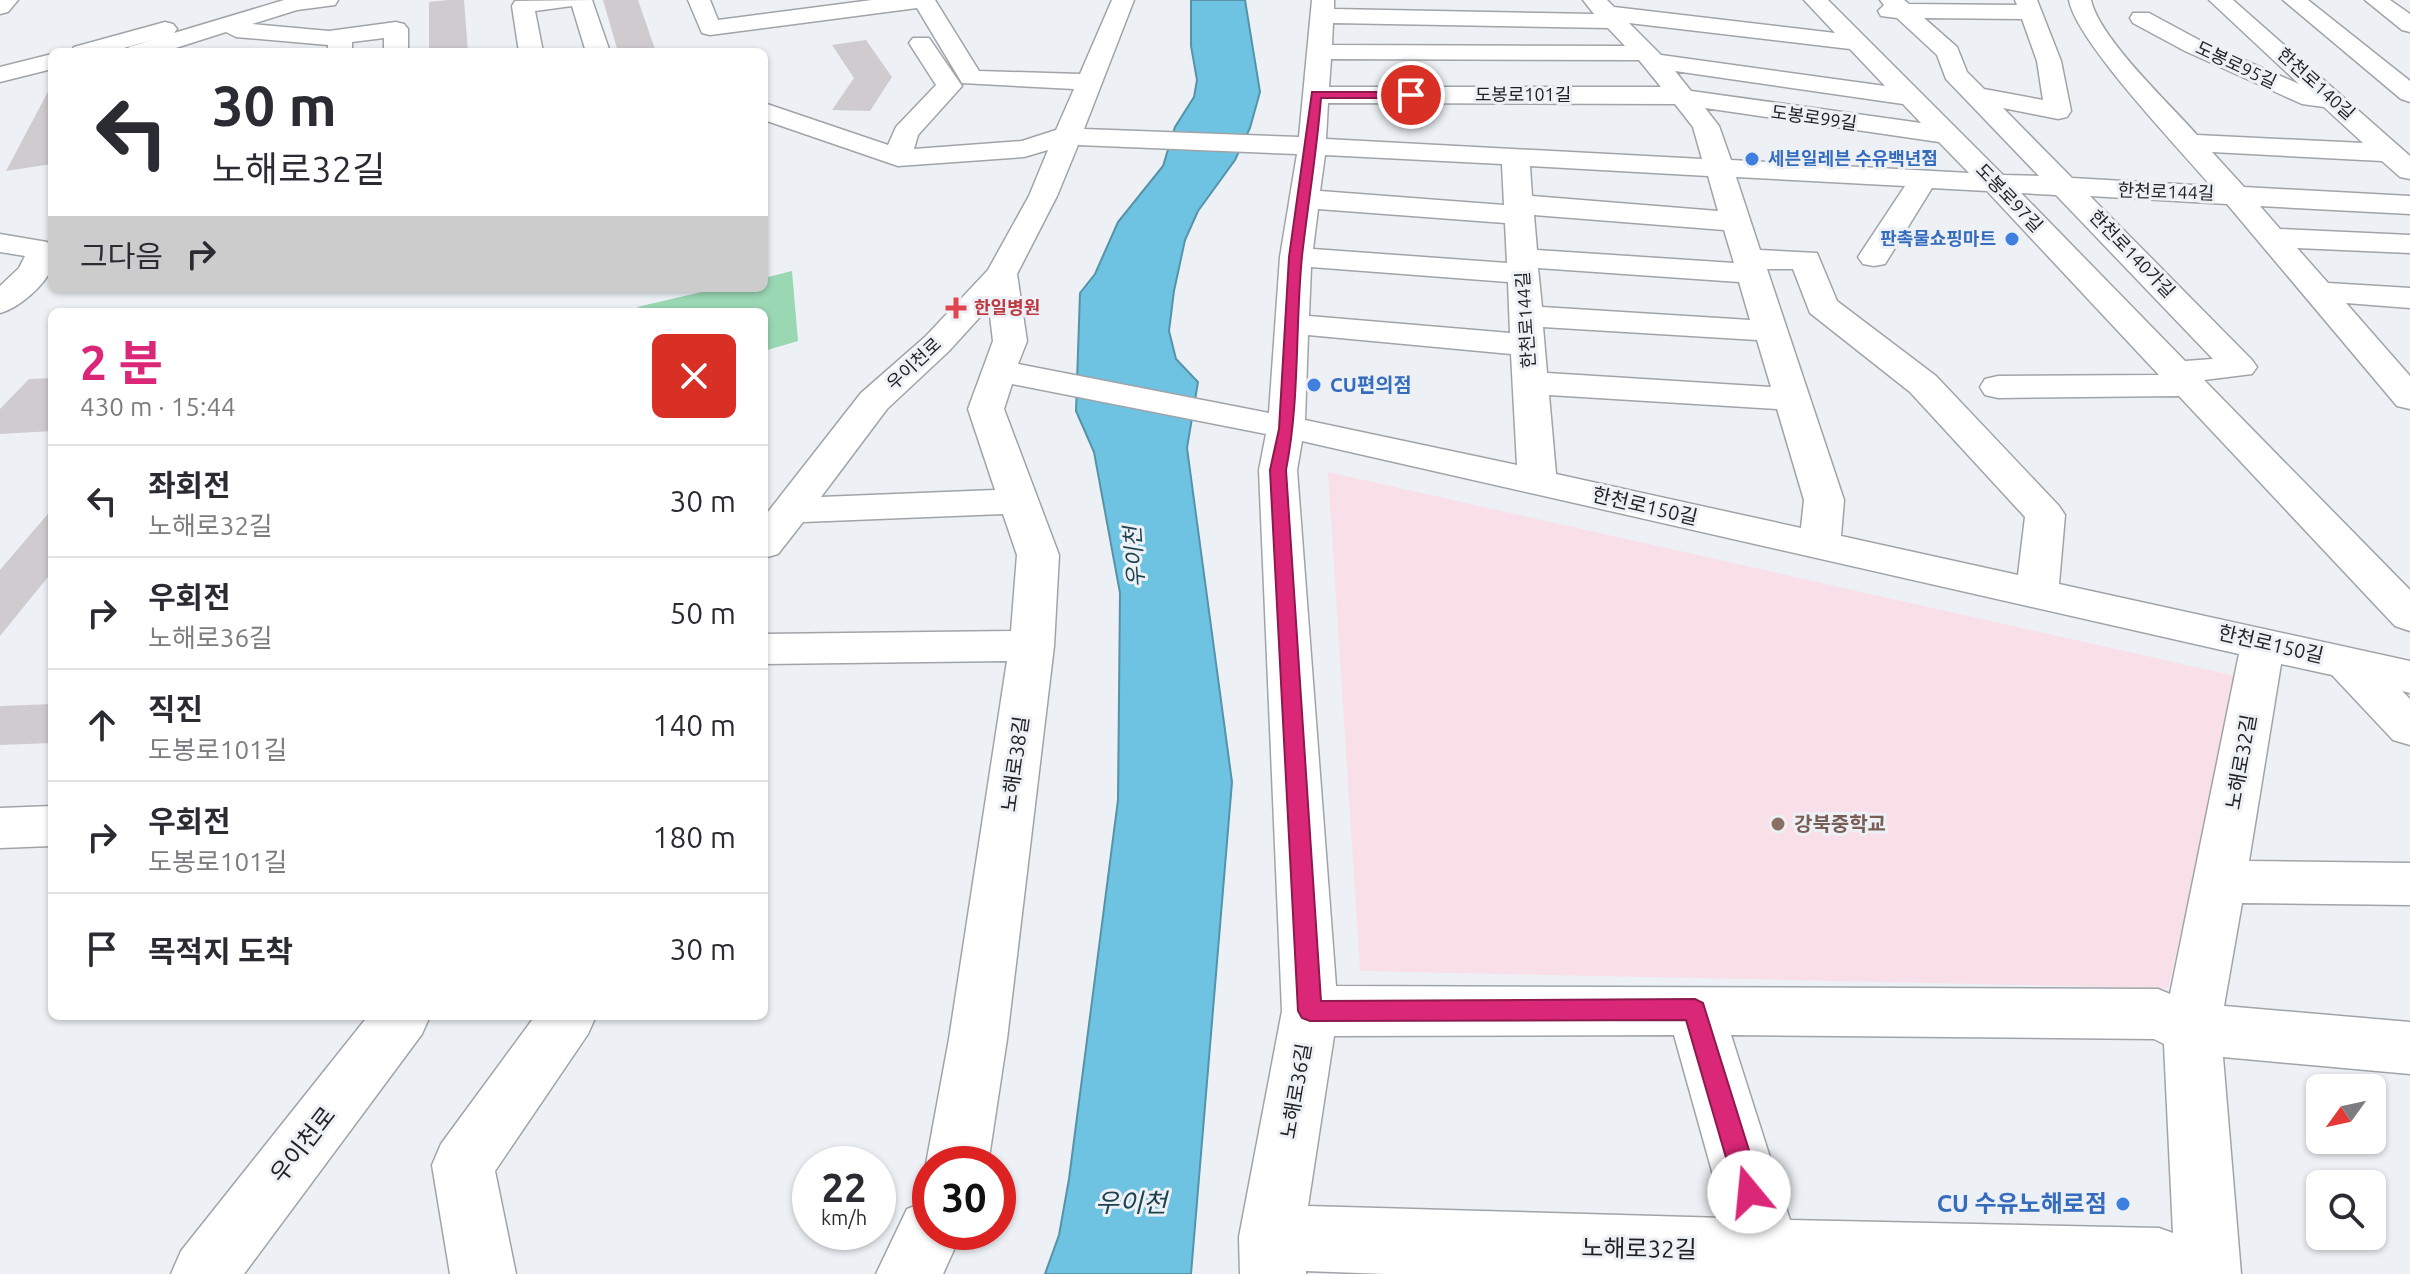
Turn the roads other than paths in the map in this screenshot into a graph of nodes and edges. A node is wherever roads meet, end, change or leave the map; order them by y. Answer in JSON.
{"nodes":[{"id":1,"x":7,"y":0,"type":"edge"},
{"id":2,"x":268,"y":0,"type":"edge"},
{"id":3,"x":327,"y":0,"type":"edge"},
{"id":4,"x":569,"y":0,"type":"edge"},
{"id":5,"x":581,"y":0,"type":"edge"},
{"id":6,"x":680,"y":0,"type":"edge"},
{"id":7,"x":699,"y":0,"type":"edge"},
{"id":8,"x":924,"y":0,"type":"edge"},
{"id":9,"x":1123,"y":0,"type":"edge"},
{"id":10,"x":2220,"y":0,"type":"edge"},
{"id":11,"x":2294,"y":0,"type":"edge"},
{"id":12,"x":2376,"y":0,"type":"edge"},
{"id":13,"x":1821,"y":6,"type":"edge"},
{"id":14,"x":2029,"y":6,"type":"edge"},
{"id":15,"x":0,"y":7,"type":"edge"},
{"id":16,"x":2082,"y":7,"type":"edge"},
{"id":17,"x":1322,"y":8,"type":"edge"},
{"id":18,"x":1879,"y":9,"type":"edge"},
{"id":19,"x":1604,"y":11,"type":"edge"},
{"id":20,"x":2141,"y":18,"type":"junction"},
{"id":21,"x":2251,"y":25,"type":"junction"},
{"id":22,"x":2410,"y":25,"type":"edge"},
{"id":23,"x":214,"y":28,"type":"junction"},
{"id":24,"x":914,"y":32,"type":"dead end"},
{"id":25,"x":1857,"y":43,"type":"junction"},
{"id":26,"x":334,"y":45,"type":"edge"},
{"id":27,"x":97,"y":48,"type":"edge"},
{"id":28,"x":151,"y":48,"type":"edge"},
{"id":29,"x":396,"y":48,"type":"edge"},
{"id":30,"x":530,"y":48,"type":"edge"},
{"id":31,"x":597,"y":48,"type":"edge"},
{"id":32,"x":704,"y":48,"type":"edge"},
{"id":33,"x":1319,"y":52,"type":"junction"},
{"id":34,"x":1648,"y":57,"type":"junction"},
{"id":35,"x":48,"y":62,"type":"edge"},
{"id":36,"x":0,"y":75,"type":"edge"},
{"id":37,"x":1088,"y":82,"type":"junction"},
{"id":38,"x":2410,"y":94,"type":"edge"},
{"id":39,"x":1316,"y":95,"type":"junction"},
{"id":40,"x":1980,"y":96,"type":"junction"},
{"id":41,"x":1910,"y":97,"type":"junction"},
{"id":42,"x":1682,"y":98,"type":"junction"},
{"id":43,"x":2335,"y":101,"type":"junction"},
{"id":44,"x":768,"y":112,"type":"edge"},
{"id":45,"x":2184,"y":134,"type":"junction"},
{"id":46,"x":1948,"y":135,"type":"junction"},
{"id":47,"x":1066,"y":136,"type":"junction"},
{"id":48,"x":1312,"y":146,"type":"junction"},
{"id":49,"x":2390,"y":153,"type":"edge"},
{"id":50,"x":1515,"y":157,"type":"junction"},
{"id":51,"x":898,"y":158,"type":"junction"},
{"id":52,"x":1722,"y":170,"type":"junction"},
{"id":53,"x":1923,"y":180,"type":"junction"},
{"id":54,"x":1996,"y":184,"type":"junction"},
{"id":55,"x":2070,"y":188,"type":"junction"},
{"id":56,"x":2234,"y":195,"type":"junction"},
{"id":57,"x":1304,"y":199,"type":"junction"},
{"id":58,"x":2410,"y":205,"type":"edge"},
{"id":59,"x":1519,"y":210,"type":"junction"},
{"id":60,"x":1738,"y":222,"type":"junction"},
{"id":61,"x":2272,"y":238,"type":"junction"},
{"id":62,"x":0,"y":243,"type":"edge"},
{"id":63,"x":2410,"y":244,"type":"edge"},
{"id":64,"x":1296,"y":257,"type":"junction"},
{"id":65,"x":1874,"y":257,"type":"dead end"},
{"id":66,"x":1522,"y":266,"type":"junction"},
{"id":67,"x":1752,"y":267,"type":"junction"},
{"id":68,"x":1001,"y":274,"type":"junction"},
{"id":69,"x":2319,"y":292,"type":"junction"},
{"id":70,"x":2410,"y":298,"type":"edge"},
{"id":71,"x":0,"y":303,"type":"edge"},
{"id":72,"x":1292,"y":324,"type":"junction"},
{"id":73,"x":1527,"y":330,"type":"junction"},
{"id":74,"x":1772,"y":331,"type":"junction"},
{"id":75,"x":2374,"y":356,"type":"junction"},
{"id":76,"x":2410,"y":359,"type":"edge"},
{"id":77,"x":1003,"y":372,"type":"junction"},
{"id":78,"x":2183,"y":378,"type":"junction"},
{"id":79,"x":1530,"y":383,"type":"junction"},
{"id":80,"x":1998,"y":387,"type":"dead end"},
{"id":81,"x":2410,"y":398,"type":"edge"},
{"id":82,"x":1793,"y":399,"type":"junction"},
{"id":83,"x":1269,"y":426,"type":"junction"},
{"id":84,"x":1537,"y":482,"type":"junction"},
{"id":85,"x":1018,"y":501,"type":"junction"},
{"id":86,"x":791,"y":510,"type":"junction"},
{"id":87,"x":768,"y":540,"type":"edge"},
{"id":88,"x":1820,"y":545,"type":"junction"},
{"id":89,"x":2037,"y":592,"type":"junction"},
{"id":90,"x":2410,"y":616,"type":"edge"},
{"id":91,"x":2263,"y":642,"type":"junction"},
{"id":92,"x":1032,"y":646,"type":"junction"},
{"id":93,"x":768,"y":649,"type":"edge"},
{"id":94,"x":2346,"y":662,"type":"junction"},
{"id":95,"x":2410,"y":677,"type":"edge"},
{"id":96,"x":2410,"y":728,"type":"edge"},
{"id":97,"x":48,"y":826,"type":"edge"},
{"id":98,"x":0,"y":828,"type":"edge"},
{"id":99,"x":2219,"y":882,"type":"junction"},
{"id":100,"x":2410,"y":884,"type":"edge"},
{"id":101,"x":1695,"y":1010,"type":"junction"},
{"id":102,"x":1310,"y":1011,"type":"junction"},
{"id":103,"x":399,"y":1020,"type":"edge"},
{"id":104,"x":565,"y":1020,"type":"edge"},
{"id":105,"x":2192,"y":1029,"type":"junction"},
{"id":106,"x":2410,"y":1048,"type":"edge"},
{"id":107,"x":960,"y":1146,"type":"edge"},
{"id":108,"x":921,"y":1250,"type":"edge"},
{"id":109,"x":1272,"y":1255,"type":"edge"},
{"id":110,"x":1419,"y":1259,"type":"edge"},
{"id":111,"x":1771,"y":1263,"type":"edge"},
{"id":112,"x":204,"y":1274,"type":"edge"},
{"id":113,"x":483,"y":1274,"type":"edge"},
{"id":114,"x":909,"y":1274,"type":"edge"},
{"id":115,"x":2197,"y":1274,"type":"edge"},
{"id":116,"x":2208,"y":1274,"type":"edge"}],
"edges":[{"from":1,"to":15,"type":"street"},
{"from":2,"to":27,"type":"street"},
{"from":3,"to":23,"type":"street"},
{"from":4,"to":30,"type":"street"},
{"from":5,"to":31,"type":"street"},
{"from":6,"to":32,"type":"street"},
{"from":7,"to":8,"type":"street"},
{"from":8,"to":37,"type":"street"},
{"from":9,"to":37,"type":"street","name":"우이천로"},
{"from":10,"to":21,"type":"street","name":"한천로140길"},
{"from":11,"to":38,"type":"street"},
{"from":12,"to":22,"type":"street"},
{"from":13,"to":18,"type":"street","name":"도봉로97길"},
{"from":13,"to":25,"type":"street","name":"도봉로97길"},
{"from":14,"to":18,"type":"street"},
{"from":14,"to":40,"type":"street"},
{"from":16,"to":20,"type":"street","name":"도봉로95길"},
{"from":16,"to":45,"type":"street"},
{"from":17,"to":19,"type":"street"},
{"from":17,"to":33,"type":"street"},
{"from":18,"to":40,"type":"street","name":"한천로140가길"},
{"from":19,"to":25,"type":"street"},
{"from":19,"to":34,"type":"street"},
{"from":20,"to":21,"type":"street","name":"도봉로95길"},
{"from":20,"to":43,"type":"street","name":"도봉로95길"},
{"from":21,"to":43,"type":"street","name":"한천로140길"},
{"from":23,"to":26,"type":"street"},
{"from":23,"to":28,"type":"street"},
{"from":24,"to":51,"type":"street"},
{"from":25,"to":41,"type":"street","name":"도봉로97길"},
{"from":26,"to":29,"type":"street"},
{"from":33,"to":34,"type":"street"},
{"from":33,"to":39,"type":"street"},
{"from":34,"to":41,"type":"street","name":"도봉로99길"},
{"from":34,"to":42,"type":"street"},
{"from":35,"to":36,"type":"street"},
{"from":37,"to":47,"type":"street","name":"우이천로"},
{"from":39,"to":42,"type":"street","name":"도봉로101길"},
{"from":39,"to":48,"type":"street"},
{"from":40,"to":55,"type":"street","name":"한천로140가길"},
{"from":41,"to":46,"type":"street","name":"도봉로97길"},
{"from":42,"to":46,"type":"street","name":"도봉로99길"},
{"from":42,"to":52,"type":"street"},
{"from":43,"to":49,"type":"street","name":"한천로140길"},
{"from":44,"to":51,"type":"street"},
{"from":45,"to":49,"type":"street"},
{"from":45,"to":56,"type":"street"},
{"from":46,"to":54,"type":"street","name":"도봉로97길"},
{"from":47,"to":48,"type":"street","name":"한천로144길"},
{"from":47,"to":51,"type":"street","name":"한천로144길"},
{"from":47,"to":68,"type":"street","name":"우이천로"},
{"from":48,"to":50,"type":"street","name":"한천로144길"},
{"from":48,"to":57,"type":"street"},
{"from":50,"to":52,"type":"street","name":"한천로144길"},
{"from":50,"to":59,"type":"street","name":"한천로144길"},
{"from":52,"to":53,"type":"street","name":"한천로144길"},
{"from":52,"to":60,"type":"street"},
{"from":53,"to":54,"type":"street","name":"한천로144길"},
{"from":53,"to":65,"type":"street"},
{"from":54,"to":55,"type":"street","name":"한천로144길"},
{"from":54,"to":78,"type":"street","name":"도봉로97길"},
{"from":55,"to":56,"type":"street","name":"한천로144길"},
{"from":55,"to":78,"type":"street","name":"한천로140가길"},
{"from":56,"to":58,"type":"street","name":"한천로144길"},
{"from":56,"to":61,"type":"street"},
{"from":57,"to":59,"type":"street"},
{"from":57,"to":64,"type":"street"},
{"from":59,"to":60,"type":"street"},
{"from":59,"to":66,"type":"street","name":"한천로144길"},
{"from":60,"to":67,"type":"street"},
{"from":61,"to":63,"type":"street"},
{"from":61,"to":69,"type":"street"},
{"from":62,"to":71,"type":"street"},
{"from":64,"to":66,"type":"street"},
{"from":64,"to":72,"type":"street"},
{"from":66,"to":67,"type":"street"},
{"from":66,"to":73,"type":"street","name":"한천로144길"},
{"from":67,"to":74,"type":"street"},
{"from":67,"to":89,"type":"street"},
{"from":68,"to":77,"type":"street"},
{"from":68,"to":86,"type":"street","name":"우이천로"},
{"from":69,"to":70,"type":"street"},
{"from":69,"to":75,"type":"street"},
{"from":72,"to":73,"type":"street"},
{"from":72,"to":83,"type":"street"},
{"from":73,"to":74,"type":"street"},
{"from":73,"to":79,"type":"street","name":"한천로144길"},
{"from":74,"to":82,"type":"street"},
{"from":75,"to":76,"type":"street"},
{"from":75,"to":81,"type":"street"},
{"from":77,"to":83,"type":"street","name":"한천로150길"},
{"from":77,"to":85,"type":"street","name":"노해로38길"},
{"from":78,"to":80,"type":"street"},
{"from":78,"to":90,"type":"street","name":"도봉로97길"},
{"from":79,"to":82,"type":"street"},
{"from":79,"to":84,"type":"street","name":"한천로144길"},
{"from":82,"to":88,"type":"street"},
{"from":83,"to":84,"type":"street","name":"한천로150길"},
{"from":83,"to":102,"type":"street","name":"노해로36길"},
{"from":84,"to":88,"type":"street","name":"한천로150길"},
{"from":85,"to":86,"type":"street"},
{"from":85,"to":92,"type":"street","name":"노해로38길"},
{"from":86,"to":87,"type":"street","name":"우이천로"},
{"from":88,"to":89,"type":"street","name":"한천로150길"},
{"from":89,"to":91,"type":"street","name":"한천로150길"},
{"from":91,"to":94,"type":"street","name":"한천로150길"},
{"from":91,"to":99,"type":"street","name":"노해로32길"},
{"from":92,"to":93,"type":"street"},
{"from":92,"to":107,"type":"street","name":"노해로38길"},
{"from":94,"to":95,"type":"street","name":"한천로150길"},
{"from":94,"to":96,"type":"street"},
{"from":97,"to":98,"type":"street"},
{"from":99,"to":100,"type":"street"},
{"from":99,"to":105,"type":"street","name":"노해로32길"},
{"from":101,"to":102,"type":"street"},
{"from":101,"to":105,"type":"street"},
{"from":101,"to":111,"type":"street"},
{"from":102,"to":109,"type":"street","name":"노해로36길"},
{"from":103,"to":112,"type":"street","name":"우이천로"},
{"from":104,"to":113,"type":"street"},
{"from":105,"to":106,"type":"street"},
{"from":105,"to":116,"type":"street","name":"노해로32길"},
{"from":108,"to":114,"type":"street"},
{"from":109,"to":110,"type":"street","name":"노해로32길"},
{"from":110,"to":111,"type":"street","name":"노해로32길"},
{"from":111,"to":115,"type":"street","name":"노해로32길"}]}
